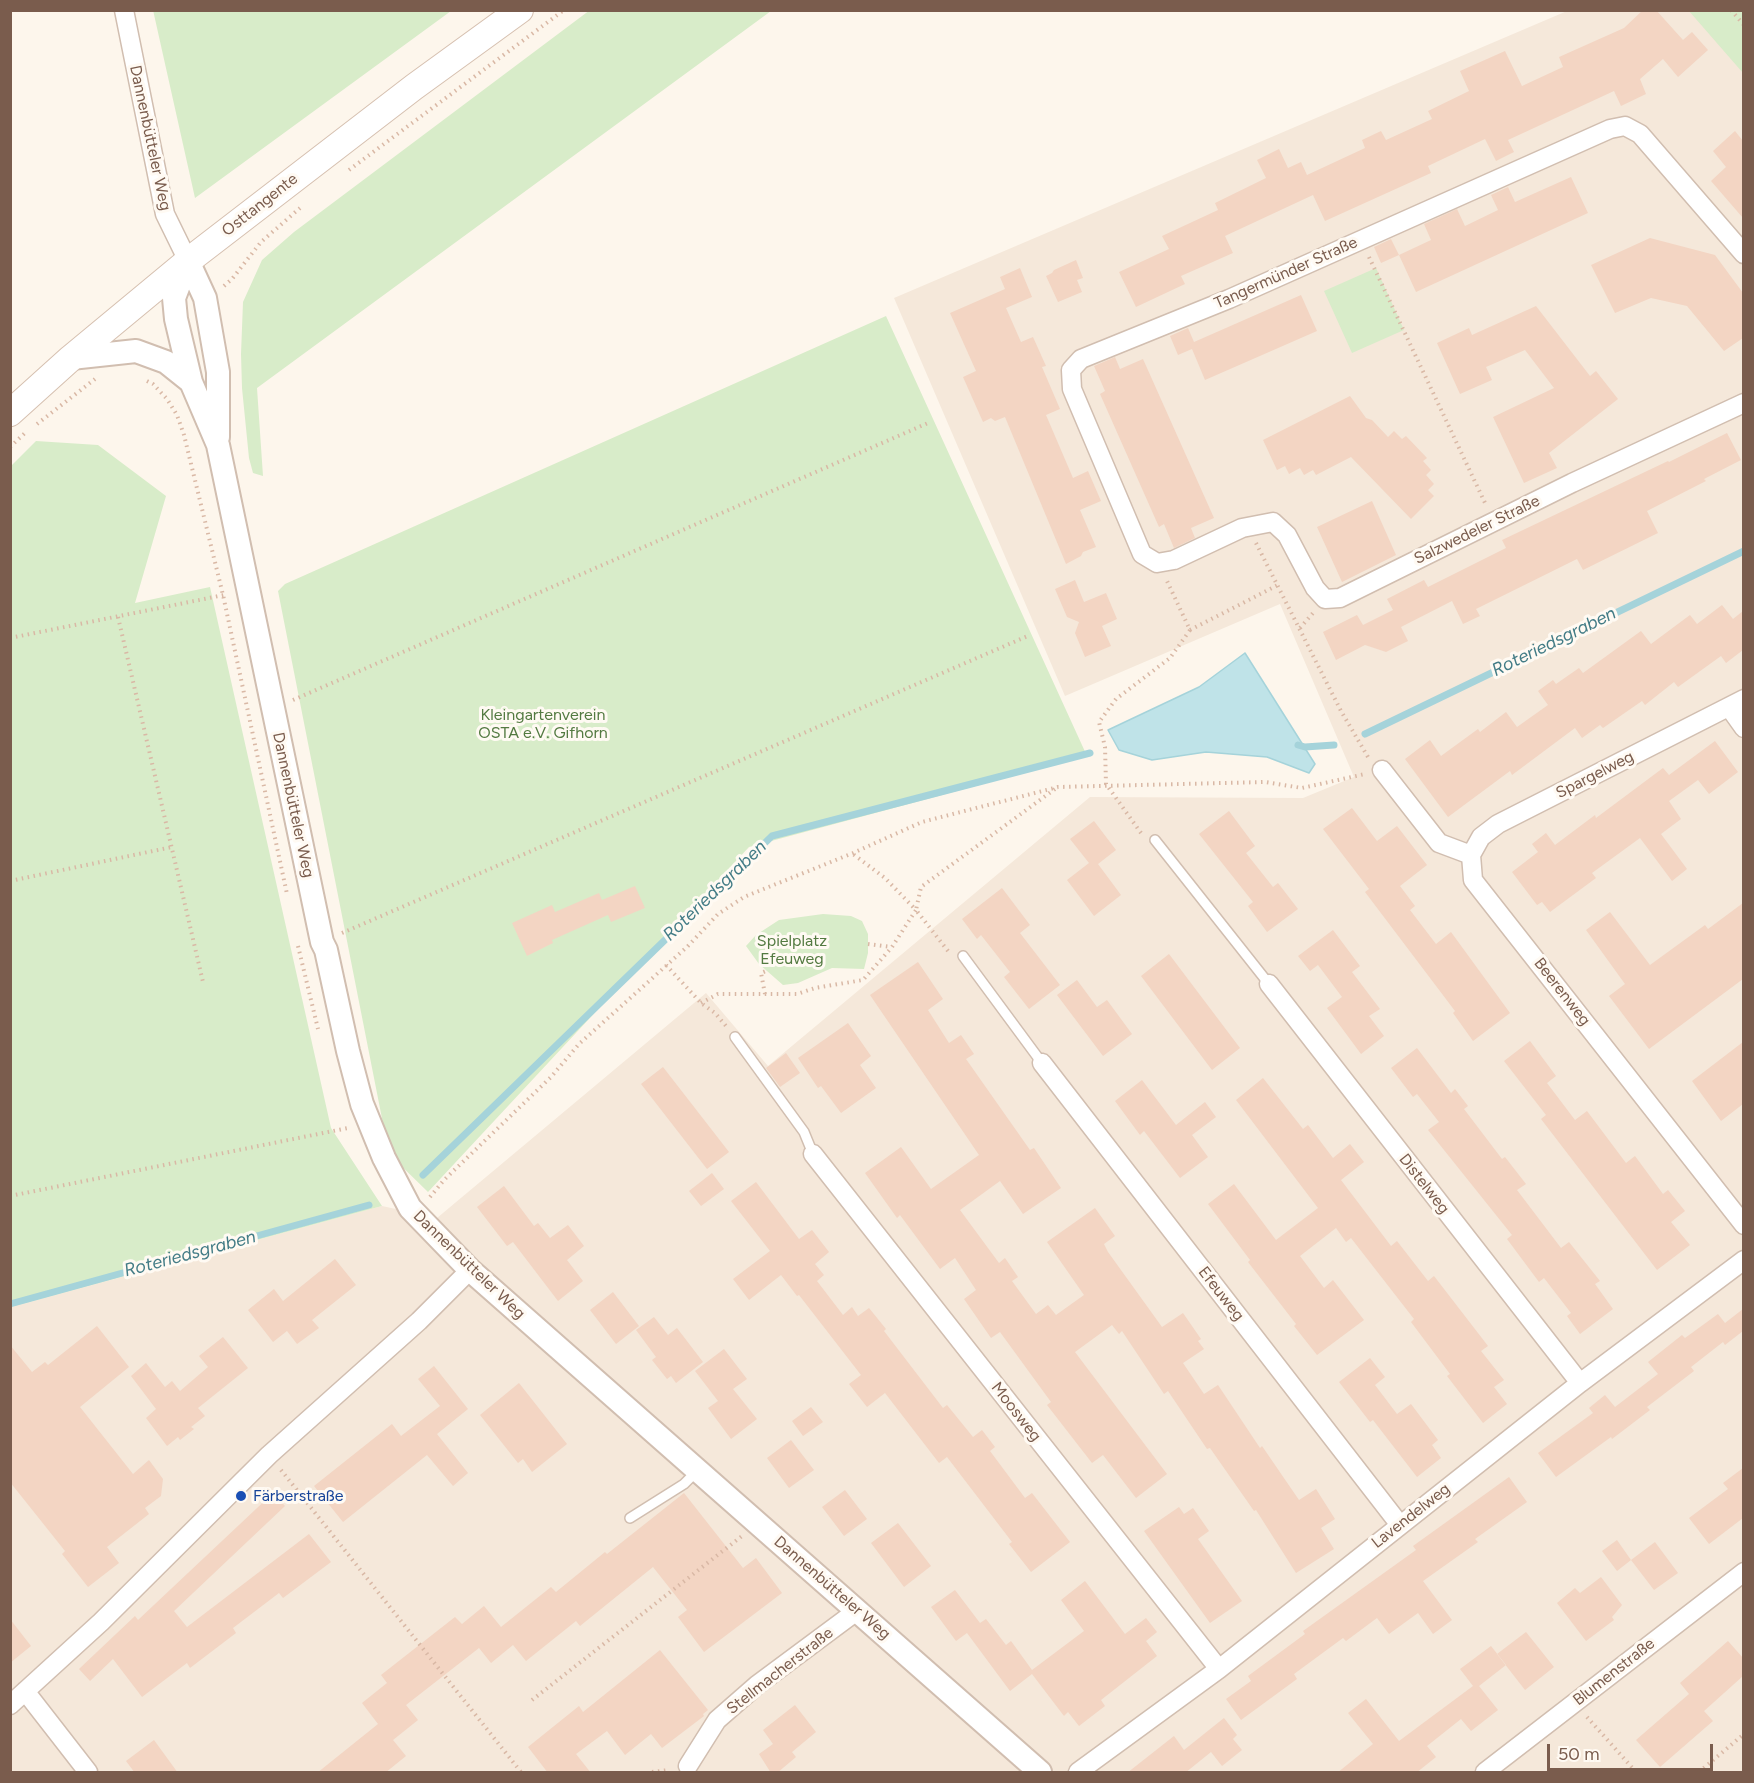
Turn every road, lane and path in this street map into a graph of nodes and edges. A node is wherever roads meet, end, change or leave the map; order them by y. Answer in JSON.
{"nodes":[{"id":1,"x":124,"y":10,"type":"edge"},
{"id":2,"x":520,"y":10,"type":"edge"},
{"id":3,"x":564,"y":10,"type":"edge"},
{"id":4,"x":1731,"y":10,"type":"edge"},
{"id":5,"x":1743,"y":25,"type":"edge"},
{"id":6,"x":347,"y":172,"type":"dead end"},
{"id":7,"x":301,"y":207,"type":"dead end"},
{"id":8,"x":1361,"y":240,"type":"junction"},
{"id":9,"x":1743,"y":254,"type":"edge"},
{"id":10,"x":188,"y":261,"type":"junction"},
{"id":11,"x":205,"y":298,"type":"junction"},
{"id":12,"x":71,"y":358,"type":"junction"},
{"id":13,"x":101,"y":374,"type":"dead end"},
{"id":14,"x":145,"y":380,"type":"dead end"},
{"id":15,"x":190,"y":382,"type":"junction"},
{"id":16,"x":1743,"y":403,"type":"edge"},
{"id":17,"x":10,"y":413,"type":"edge"},
{"id":18,"x":928,"y":423,"type":"dead end"},
{"id":19,"x":36,"y":425,"type":"dead end"},
{"id":20,"x":27,"y":432,"type":"dead end"},
{"id":21,"x":218,"y":445,"type":"junction"},
{"id":22,"x":10,"y":447,"type":"edge"},
{"id":23,"x":1494,"y":522,"type":"junction"},
{"id":24,"x":1247,"y":533,"type":"junction"},
{"id":25,"x":1157,"y":563,"type":"junction"},
{"id":26,"x":1278,"y":585,"type":"junction"},
{"id":27,"x":213,"y":598,"type":"dead end"},
{"id":28,"x":118,"y":617,"type":"junction"},
{"id":29,"x":1190,"y":630,"type":"junction"},
{"id":30,"x":1030,"y":635,"type":"dead end"},
{"id":31,"x":10,"y":638,"type":"edge"},
{"id":32,"x":1736,"y":703,"type":"edge"},
{"id":33,"x":272,"y":706,"type":"junction"},
{"id":34,"x":1743,"y":728,"type":"edge"},
{"id":35,"x":1382,"y":770,"type":"junction"},
{"id":36,"x":1106,"y":784,"type":"junction"},
{"id":37,"x":1058,"y":787,"type":"junction"},
{"id":38,"x":1155,"y":840,"type":"joint"},
{"id":39,"x":172,"y":847,"type":"junction"},
{"id":40,"x":853,"y":854,"type":"junction"},
{"id":41,"x":1471,"y":855,"type":"junction"},
{"id":42,"x":10,"y":881,"type":"edge"},
{"id":43,"x":287,"y":897,"type":"dead end"},
{"id":44,"x":916,"y":910,"type":"junction"},
{"id":45,"x":322,"y":942,"type":"junction"},
{"id":46,"x":297,"y":943,"type":"dead end"},
{"id":47,"x":868,"y":945,"type":"dead end"},
{"id":48,"x":892,"y":947,"type":"junction"},
{"id":49,"x":963,"y":956,"type":"joint"},
{"id":50,"x":666,"y":965,"type":"junction"},
{"id":51,"x":766,"y":971,"type":"dead end"},
{"id":52,"x":203,"y":982,"type":"dead end"},
{"id":53,"x":1269,"y":984,"type":"joint"},
{"id":54,"x":765,"y":994,"type":"junction"},
{"id":55,"x":701,"y":1003,"type":"junction"},
{"id":56,"x":320,"y":1034,"type":"dead end"},
{"id":57,"x":735,"y":1037,"type":"joint"},
{"id":58,"x":1042,"y":1063,"type":"joint"},
{"id":59,"x":344,"y":1119,"type":"dead end"},
{"id":60,"x":348,"y":1128,"type":"junction"},
{"id":61,"x":353,"y":1137,"type":"dead end"},
{"id":62,"x":813,"y":1154,"type":"joint"},
{"id":63,"x":10,"y":1196,"type":"edge"},
{"id":64,"x":410,"y":1208,"type":"junction"},
{"id":65,"x":1743,"y":1225,"type":"edge"},
{"id":66,"x":1743,"y":1260,"type":"edge"},
{"id":67,"x":470,"y":1270,"type":"junction"},
{"id":68,"x":1580,"y":1383,"type":"junction"},
{"id":69,"x":269,"y":1455,"type":"junction"},
{"id":70,"x":698,"y":1470,"type":"junction"},
{"id":71,"x":630,"y":1518,"type":"dead end"},
{"id":72,"x":1400,"y":1524,"type":"junction"},
{"id":73,"x":743,"y":1535,"type":"dead end"},
{"id":74,"x":1743,"y":1572,"type":"edge"},
{"id":75,"x":858,"y":1610,"type":"junction"},
{"id":76,"x":1219,"y":1669,"type":"junction"},
{"id":77,"x":25,"y":1692,"type":"junction"},
{"id":78,"x":532,"y":1700,"type":"dead end"},
{"id":79,"x":1574,"y":1703,"type":"junction"},
{"id":80,"x":10,"y":1705,"type":"edge"},
{"id":81,"x":1743,"y":1734,"type":"edge"},
{"id":82,"x":688,"y":1766,"type":"dead end"},
{"id":83,"x":88,"y":1773,"type":"edge"},
{"id":84,"x":521,"y":1773,"type":"edge"},
{"id":85,"x":1040,"y":1773,"type":"edge"},
{"id":86,"x":1078,"y":1773,"type":"edge"},
{"id":87,"x":1485,"y":1773,"type":"edge"},
{"id":88,"x":1636,"y":1773,"type":"edge"},
{"id":89,"x":1699,"y":1773,"type":"edge"}],
"edges":[{"from":1,"to":10,"type":"street","name":"Dannenbütteler Weg"},
{"from":2,"to":10,"type":"main road","name":"Osttangente"},
{"from":3,"to":6,"type":"path"},
{"from":4,"to":5,"type":"path"},
{"from":7,"to":11,"type":"path"},
{"from":8,"to":9,"type":"street","name":"Tangermünder Straße"},
{"from":8,"to":23,"type":"path"},
{"from":8,"to":25,"type":"street","name":"Tangermünder Straße"},
{"from":10,"to":11,"type":"street","name":"Dannenbütteler Weg"},
{"from":10,"to":12,"type":"main road","name":"Osttangente"},
{"from":10,"to":15,"type":"street","name":"Dannenbütteler Weg"},
{"from":11,"to":21,"type":"street","name":"Dannenbütteler Weg"},
{"from":12,"to":15,"type":"street","name":"Dannenbütteler Weg"},
{"from":12,"to":17,"type":"main road","name":"Osttangente"},
{"from":13,"to":19,"type":"path"},
{"from":14,"to":43,"type":"path"},
{"from":15,"to":21,"type":"street","name":"Dannenbütteler Weg"},
{"from":16,"to":23,"type":"street","name":"Salzwedeler Straße"},
{"from":18,"to":33,"type":"path"},
{"from":20,"to":22,"type":"path"},
{"from":21,"to":33,"type":"street","name":"Dannenbütteler Weg"},
{"from":23,"to":24,"type":"street","name":"Salzwedeler Straße"},
{"from":24,"to":25,"type":"street"},
{"from":24,"to":26,"type":"path"},
{"from":25,"to":29,"type":"path"},
{"from":26,"to":29,"type":"path"},
{"from":26,"to":35,"type":"path"},
{"from":27,"to":28,"type":"path"},
{"from":28,"to":31,"type":"path"},
{"from":28,"to":39,"type":"path"},
{"from":29,"to":36,"type":"path"},
{"from":30,"to":45,"type":"path"},
{"from":32,"to":34,"type":"street","name":"Spargelweg"},
{"from":32,"to":41,"type":"street","name":"Spargelweg"},
{"from":33,"to":45,"type":"street","name":"Dannenbütteler Weg"},
{"from":35,"to":36,"type":"path"},
{"from":35,"to":41,"type":"street"},
{"from":36,"to":37,"type":"path"},
{"from":36,"to":38,"type":"path"},
{"from":37,"to":40,"type":"path"},
{"from":37,"to":44,"type":"path"},
{"from":38,"to":53,"type":"lane"},
{"from":39,"to":42,"type":"path"},
{"from":39,"to":52,"type":"path"},
{"from":40,"to":44,"type":"path"},
{"from":40,"to":50,"type":"path"},
{"from":41,"to":65,"type":"street","name":"Beerenweg"},
{"from":44,"to":48,"type":"path"},
{"from":44,"to":49,"type":"path"},
{"from":45,"to":64,"type":"street","name":"Dannenbütteler Weg"},
{"from":46,"to":56,"type":"path"},
{"from":47,"to":48,"type":"path"},
{"from":48,"to":54,"type":"path"},
{"from":49,"to":58,"type":"lane"},
{"from":50,"to":55,"type":"path"},
{"from":50,"to":64,"type":"path"},
{"from":51,"to":54,"type":"path"},
{"from":53,"to":68,"type":"street","name":"Distelweg"},
{"from":54,"to":55,"type":"path"},
{"from":55,"to":57,"type":"path"},
{"from":57,"to":62,"type":"lane"},
{"from":58,"to":72,"type":"street","name":"Efeuweg"},
{"from":59,"to":60,"type":"path"},
{"from":60,"to":61,"type":"path"},
{"from":60,"to":63,"type":"path"},
{"from":62,"to":76,"type":"street","name":"Moosweg"},
{"from":64,"to":67,"type":"street","name":"Dannenbütteler Weg"},
{"from":66,"to":68,"type":"street","name":"Lavendelweg"},
{"from":67,"to":69,"type":"street"},
{"from":67,"to":70,"type":"street","name":"Dannenbütteler Weg"},
{"from":68,"to":72,"type":"street","name":"Lavendelweg"},
{"from":69,"to":77,"type":"street"},
{"from":69,"to":84,"type":"path"},
{"from":70,"to":71,"type":"lane"},
{"from":70,"to":75,"type":"street","name":"Dannenbütteler Weg"},
{"from":72,"to":76,"type":"street","name":"Lavendelweg"},
{"from":73,"to":78,"type":"path"},
{"from":74,"to":79,"type":"street","name":"Blumenstraße"},
{"from":75,"to":82,"type":"street","name":"Stellmacherstraße"},
{"from":75,"to":85,"type":"street","name":"Dannenbütteler Weg"},
{"from":76,"to":86,"type":"street","name":"Lavendelweg"},
{"from":77,"to":80,"type":"street"},
{"from":77,"to":83,"type":"street"},
{"from":79,"to":87,"type":"street","name":"Blumenstraße"},
{"from":79,"to":88,"type":"path"},
{"from":81,"to":89,"type":"path"}]}
